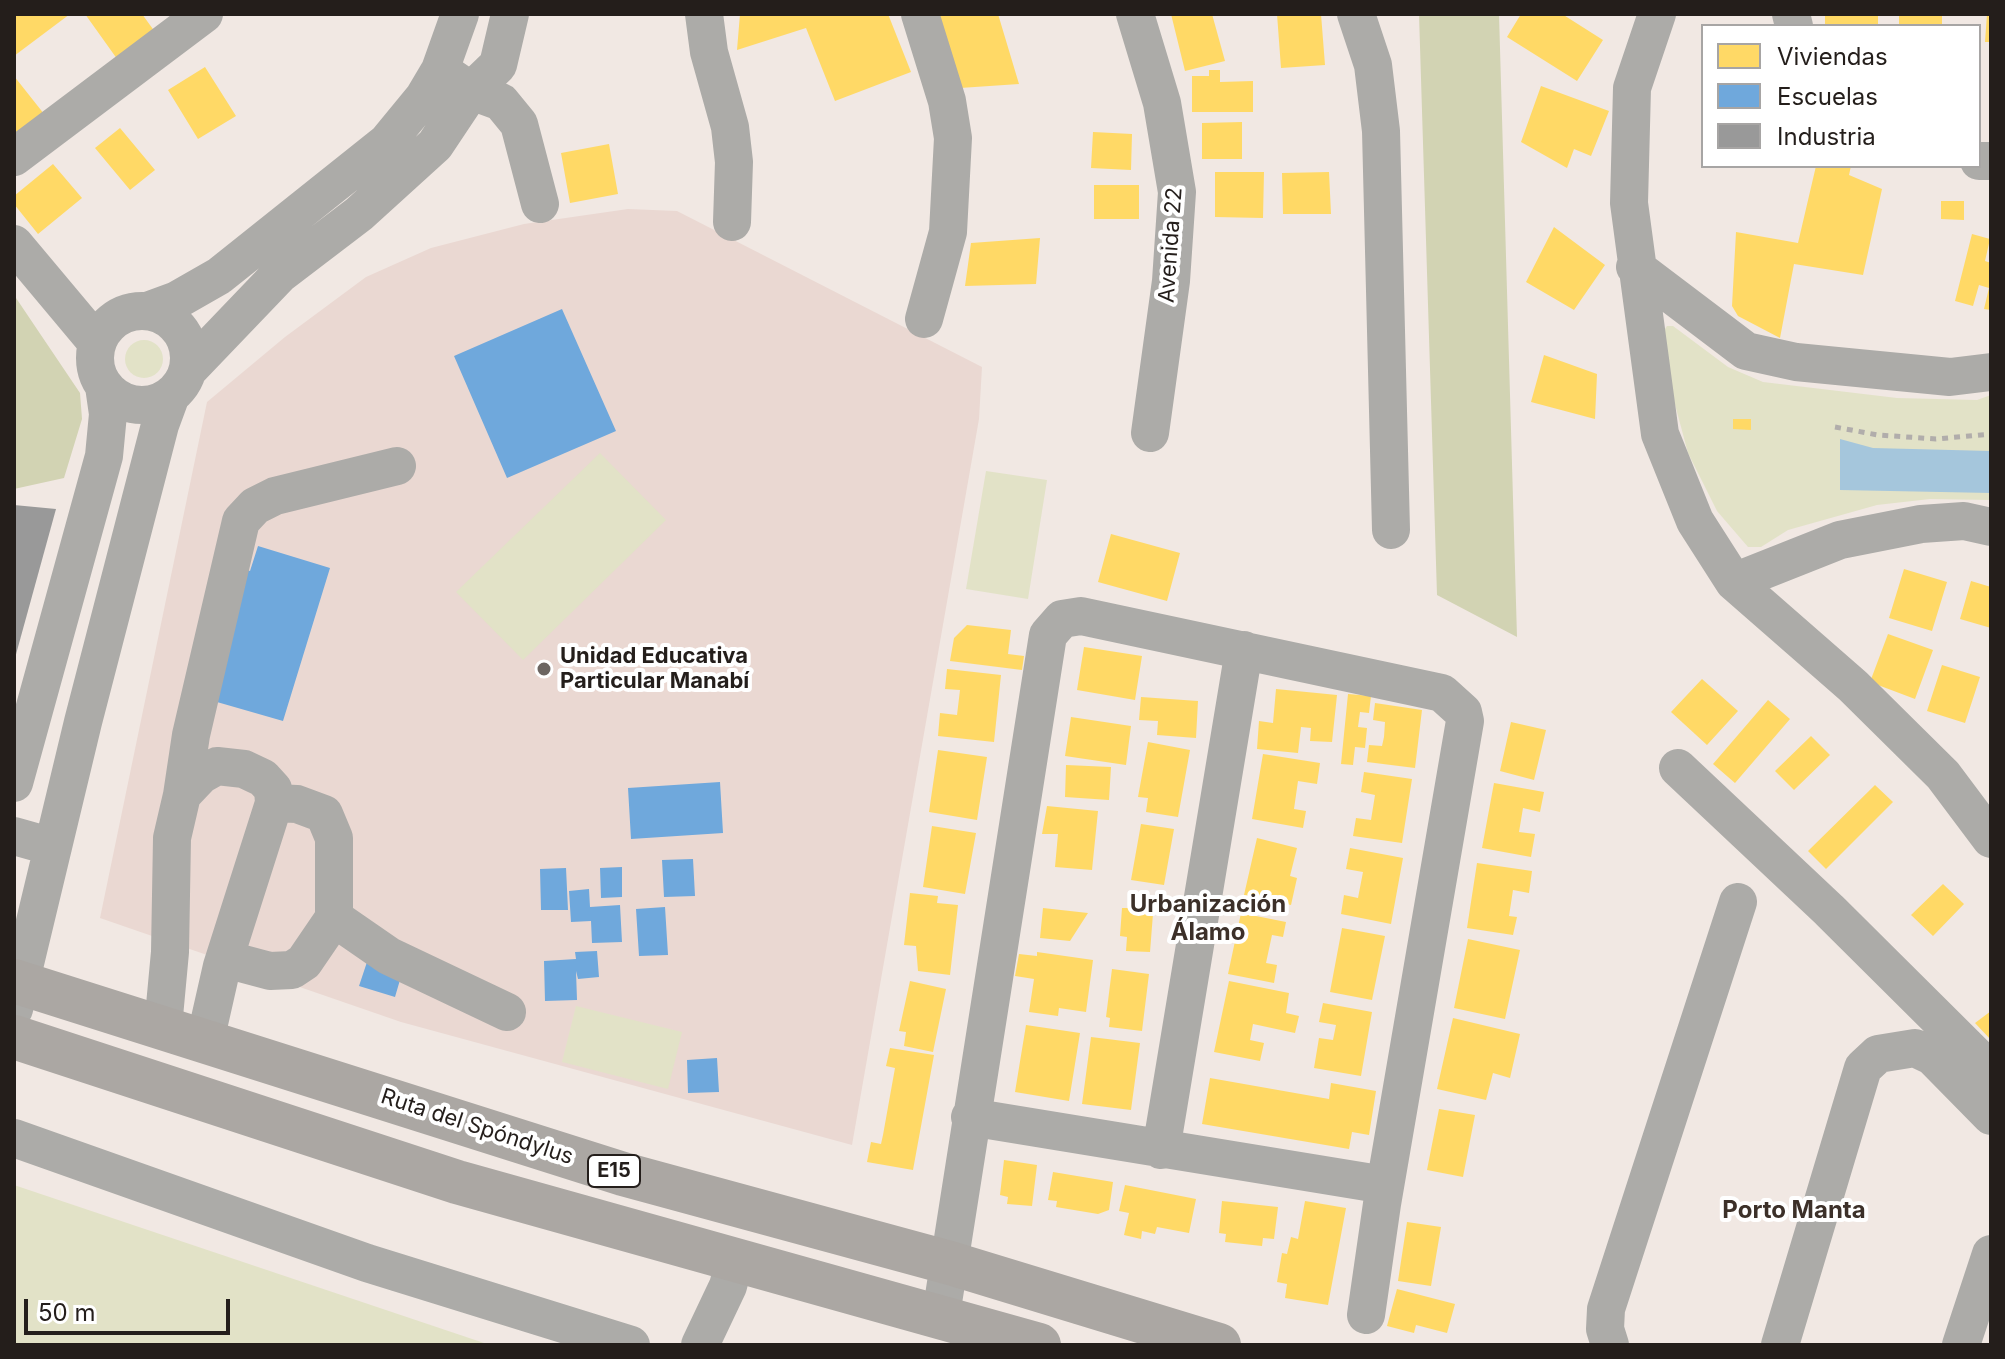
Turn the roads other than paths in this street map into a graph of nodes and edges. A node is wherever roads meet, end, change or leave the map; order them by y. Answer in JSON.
{"nodes":[{"id":1,"x":204,"y":14,"type":"edge"},
{"id":2,"x":460,"y":14,"type":"edge"},
{"id":3,"x":510,"y":14,"type":"edge"},
{"id":4,"x":704,"y":14,"type":"edge"},
{"id":5,"x":920,"y":14,"type":"edge"},
{"id":6,"x":1135,"y":14,"type":"edge"},
{"id":7,"x":1356,"y":14,"type":"edge"},
{"id":8,"x":1657,"y":14,"type":"edge"},
{"id":9,"x":440,"y":70,"type":"junction"},
{"id":10,"x":471,"y":91,"type":"junction"},
{"id":11,"x":14,"y":157,"type":"edge"},
{"id":12,"x":333,"y":185,"type":"junction"},
{"id":13,"x":540,"y":204,"type":"dead end"},
{"id":14,"x":359,"y":214,"type":"junction"},
{"id":15,"x":732,"y":222,"type":"dead end"},
{"id":16,"x":14,"y":244,"type":"edge"},
{"id":17,"x":1635,"y":267,"type":"junction"},
{"id":18,"x":147,"y":311,"type":"junction"},
{"id":19,"x":924,"y":319,"type":"dead end"},
{"id":20,"x":97,"y":343,"type":"junction"},
{"id":21,"x":1991,"y":372,"type":"edge"},
{"id":22,"x":180,"y":382,"type":"junction"},
{"id":23,"x":104,"y":386,"type":"junction"},
{"id":24,"x":1150,"y":433,"type":"dead end"},
{"id":25,"x":397,"y":466,"type":"dead end"},
{"id":26,"x":1991,"y":527,"type":"edge"},
{"id":27,"x":1391,"y":530,"type":"dead end"},
{"id":28,"x":1734,"y":582,"type":"junction"},
{"id":29,"x":1244,"y":650,"type":"junction"},
{"id":30,"x":33,"y":708,"type":"junction"},
{"id":31,"x":83,"y":722,"type":"junction"},
{"id":32,"x":1678,"y":768,"type":"dead end"},
{"id":33,"x":14,"y":783,"type":"edge"},
{"id":34,"x":182,"y":795,"type":"junction"},
{"id":35,"x":274,"y":803,"type":"junction"},
{"id":36,"x":14,"y":836,"type":"edge"},
{"id":37,"x":1991,"y":839,"type":"edge"},
{"id":38,"x":53,"y":847,"type":"junction"},
{"id":39,"x":1738,"y":902,"type":"dead end"},
{"id":40,"x":334,"y":918,"type":"junction"},
{"id":41,"x":225,"y":959,"type":"junction"},
{"id":42,"x":16,"y":991,"type":"edge"},
{"id":43,"x":507,"y":1012,"type":"dead end"},
{"id":44,"x":163,"y":1027,"type":"junction"},
{"id":45,"x":14,"y":1037,"type":"edge"},
{"id":46,"x":205,"y":1041,"type":"junction"},
{"id":47,"x":1991,"y":1071,"type":"edge"},
{"id":48,"x":1991,"y":1116,"type":"edge"},
{"id":49,"x":970,"y":1117,"type":"junction"},
{"id":50,"x":14,"y":1138,"type":"edge"},
{"id":51,"x":1161,"y":1150,"type":"junction"},
{"id":52,"x":1385,"y":1185,"type":"junction"},
{"id":53,"x":1991,"y":1254,"type":"edge"},
{"id":54,"x":735,"y":1259,"type":"junction"},
{"id":55,"x":950,"y":1263,"type":"junction"},
{"id":56,"x":941,"y":1315,"type":"junction"},
{"id":57,"x":1366,"y":1315,"type":"dead end"},
{"id":58,"x":631,"y":1345,"type":"edge"},
{"id":59,"x":700,"y":1345,"type":"edge"},
{"id":60,"x":1039,"y":1345,"type":"edge"},
{"id":61,"x":1219,"y":1345,"type":"edge"},
{"id":62,"x":1610,"y":1345,"type":"edge"},
{"id":63,"x":1780,"y":1345,"type":"edge"},
{"id":64,"x":1961,"y":1345,"type":"edge"}],
"edges":[{"from":1,"to":11,"type":"street"},
{"from":2,"to":9,"type":"street"},
{"from":3,"to":10,"type":"street"},
{"from":4,"to":15,"type":"street"},
{"from":5,"to":19,"type":"street"},
{"from":6,"to":24,"type":"street","name":"Avenida 22"},
{"from":7,"to":27,"type":"street"},
{"from":8,"to":17,"type":"street"},
{"from":9,"to":10,"type":"street"},
{"from":9,"to":12,"type":"street"},
{"from":10,"to":13,"type":"street"},
{"from":10,"to":14,"type":"street"},
{"from":12,"to":14,"type":"street"},
{"from":12,"to":18,"type":"street"},
{"from":14,"to":22,"type":"street"},
{"from":16,"to":20,"type":"street"},
{"from":17,"to":21,"type":"street"},
{"from":17,"to":28,"type":"street"},
{"from":18,"to":20,"type":"street"},
{"from":18,"to":22,"type":"street"},
{"from":20,"to":23,"type":"street"},
{"from":22,"to":23,"type":"street"},
{"from":22,"to":31,"type":"street"},
{"from":23,"to":30,"type":"street"},
{"from":25,"to":34,"type":"street"},
{"from":26,"to":28,"type":"street"},
{"from":28,"to":37,"type":"street"},
{"from":29,"to":49,"type":"street"},
{"from":29,"to":51,"type":"street"},
{"from":29,"to":52,"type":"street"},
{"from":30,"to":31,"type":"street"},
{"from":30,"to":33,"type":"street"},
{"from":31,"to":38,"type":"street"},
{"from":32,"to":47,"type":"street"},
{"from":34,"to":35,"type":"street"},
{"from":34,"to":44,"type":"street"},
{"from":35,"to":40,"type":"street"},
{"from":35,"to":41,"type":"street"},
{"from":36,"to":38,"type":"street"},
{"from":38,"to":42,"type":"street"},
{"from":39,"to":62,"type":"street"},
{"from":40,"to":41,"type":"street"},
{"from":40,"to":43,"type":"street"},
{"from":41,"to":46,"type":"street"},
{"from":42,"to":44,"type":"highway","name":"Ruta del Spóndylus","number":"E15"},
{"from":44,"to":46,"type":"highway","name":"Ruta del Spóndylus","number":"E15"},
{"from":45,"to":54,"type":"highway","number":"E15"},
{"from":46,"to":55,"type":"highway","name":"Ruta del Spóndylus","number":"E15"},
{"from":48,"to":63,"type":"street"},
{"from":49,"to":51,"type":"street"},
{"from":49,"to":55,"type":"street"},
{"from":50,"to":58,"type":"street"},
{"from":51,"to":52,"type":"street"},
{"from":52,"to":57,"type":"street"},
{"from":53,"to":64,"type":"street"},
{"from":54,"to":56,"type":"highway","number":"E15"},
{"from":54,"to":59,"type":"street"},
{"from":55,"to":56,"type":"street"},
{"from":55,"to":61,"type":"highway","name":"Ruta del Spóndylus","number":"E15"},
{"from":56,"to":60,"type":"highway","number":"E15"}]}
